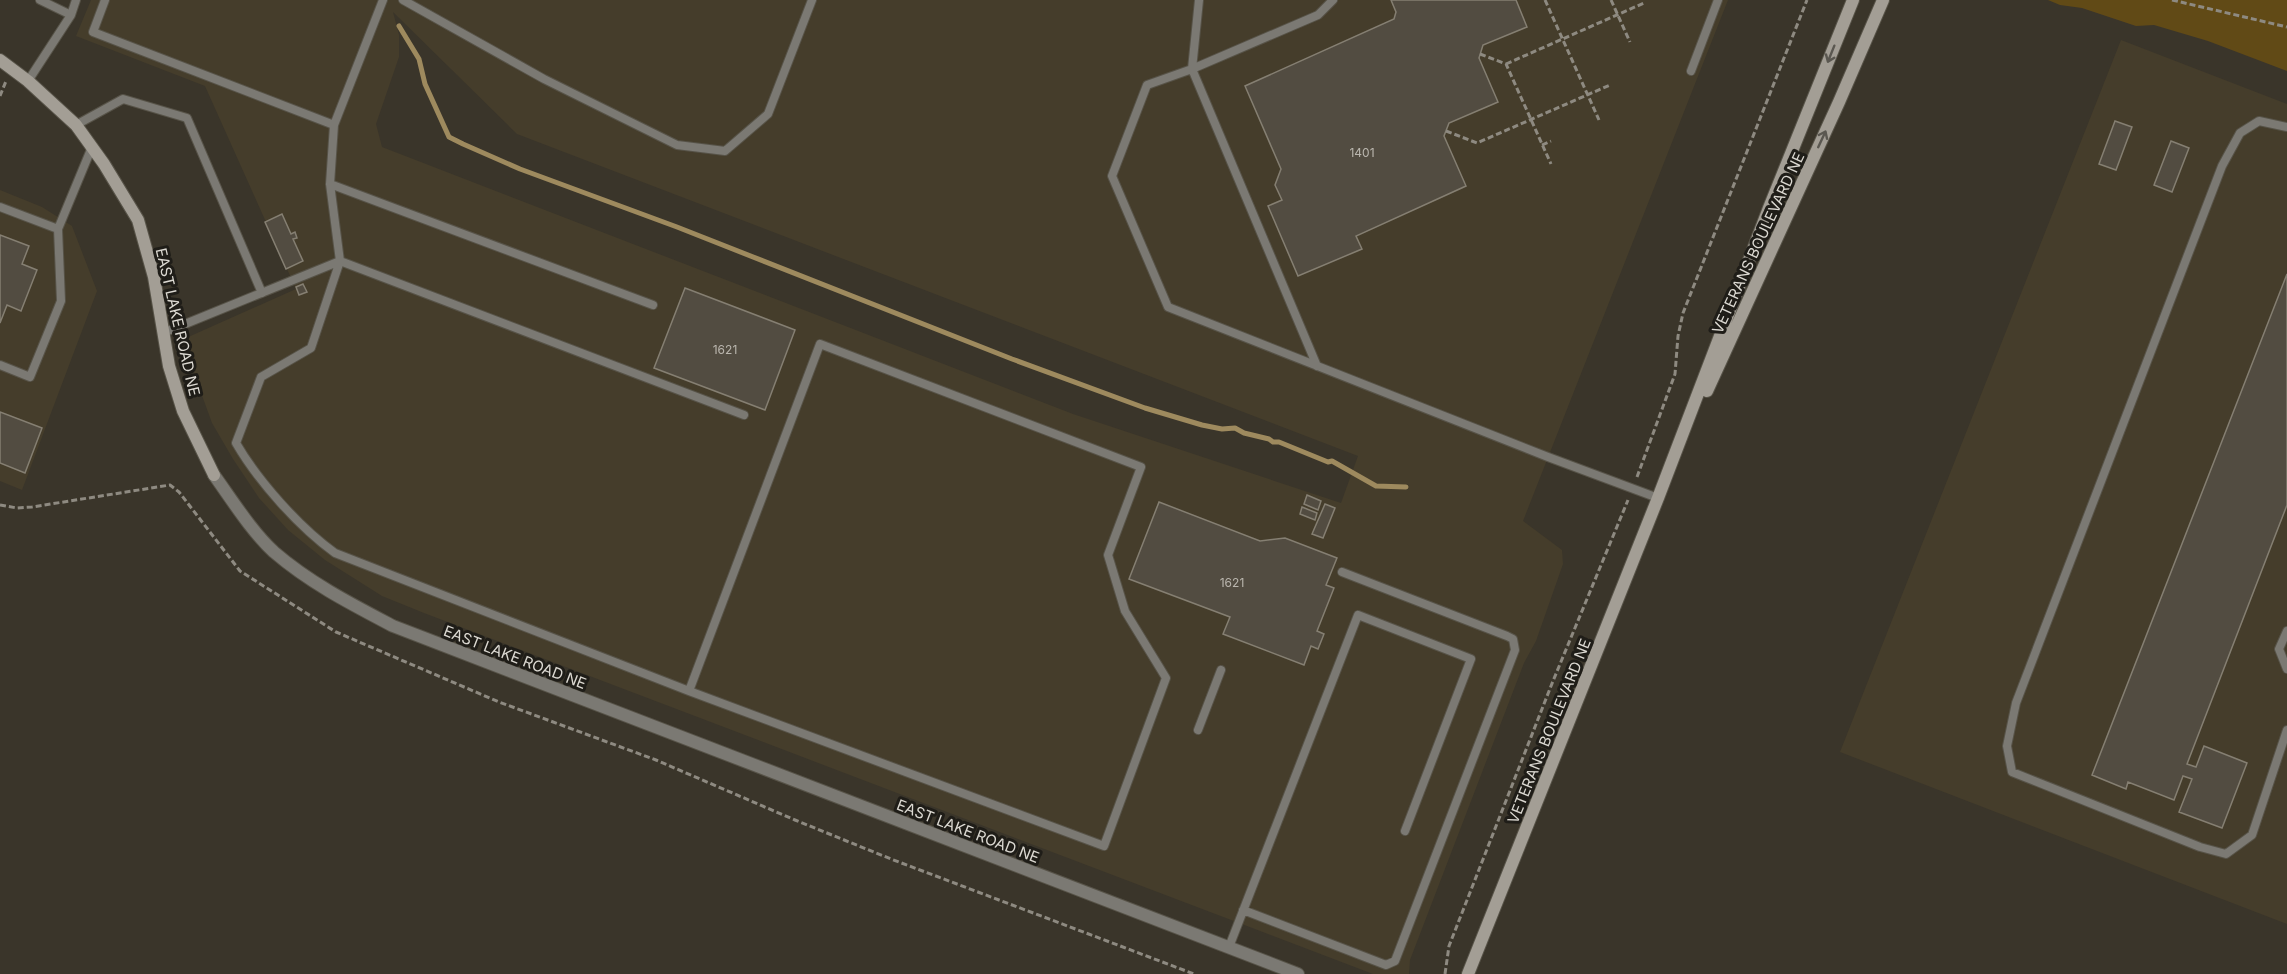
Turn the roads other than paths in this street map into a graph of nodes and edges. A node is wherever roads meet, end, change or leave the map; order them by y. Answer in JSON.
{"nodes":[{"id":1,"x":40,"y":0,"type":"edge"},
{"id":2,"x":76,"y":0,"type":"edge"},
{"id":3,"x":105,"y":0,"type":"edge"},
{"id":4,"x":383,"y":0,"type":"edge"},
{"id":5,"x":403,"y":0,"type":"edge"},
{"id":6,"x":812,"y":0,"type":"edge"},
{"id":7,"x":1198,"y":0,"type":"edge"},
{"id":8,"x":1333,"y":0,"type":"edge"},
{"id":9,"x":1718,"y":0,"type":"edge"},
{"id":10,"x":1853,"y":0,"type":"edge"},
{"id":11,"x":1883,"y":0,"type":"edge"},
{"id":12,"x":70,"y":15,"type":"junction"},
{"id":13,"x":0,"y":60,"type":"edge"},
{"id":14,"x":1192,"y":69,"type":"junction"},
{"id":15,"x":1691,"y":71,"type":"dead end"},
{"id":16,"x":28,"y":81,"type":"junction"},
{"id":17,"x":76,"y":125,"type":"junction"},
{"id":18,"x":334,"y":125,"type":"junction"},
{"id":19,"x":2287,"y":127,"type":"edge"},
{"id":20,"x":92,"y":147,"type":"junction"},
{"id":21,"x":330,"y":184,"type":"junction"},
{"id":22,"x":0,"y":207,"type":"edge"},
{"id":23,"x":58,"y":229,"type":"junction"},
{"id":24,"x":340,"y":261,"type":"junction"},
{"id":25,"x":262,"y":293,"type":"junction"},
{"id":26,"x":653,"y":305,"type":"dead end"},
{"id":27,"x":163,"y":333,"type":"junction"},
{"id":28,"x":0,"y":365,"type":"edge"},
{"id":29,"x":1317,"y":366,"type":"junction"},
{"id":30,"x":744,"y":415,"type":"dead end"},
{"id":31,"x":214,"y":475,"type":"joint"},
{"id":32,"x":1658,"y":498,"type":"junction"},
{"id":33,"x":1342,"y":572,"type":"dead end"},
{"id":34,"x":2287,"y":630,"type":"edge"},
{"id":35,"x":2287,"y":669,"type":"edge"},
{"id":36,"x":1221,"y":670,"type":"dead end"},
{"id":37,"x":689,"y":691,"type":"junction"},
{"id":38,"x":1198,"y":730,"type":"dead end"},
{"id":39,"x":2287,"y":730,"type":"edge"},
{"id":40,"x":1405,"y":831,"type":"dead end"},
{"id":41,"x":1243,"y":910,"type":"junction"},
{"id":42,"x":1229,"y":948,"type":"junction"},
{"id":43,"x":1298,"y":974,"type":"edge"},
{"id":44,"x":1468,"y":974,"type":"edge"}],
"edges":[{"from":1,"to":12,"type":"lane"},
{"from":2,"to":12,"type":"lane"},
{"from":3,"to":18,"type":"lane"},
{"from":4,"to":18,"type":"lane"},
{"from":5,"to":6,"type":"lane"},
{"from":7,"to":14,"type":"lane"},
{"from":8,"to":14,"type":"lane"},
{"from":9,"to":15,"type":"lane"},
{"from":10,"to":32,"type":"main road","name":"VETERANS BOULEVARD NE","one_way":true},
{"from":32,"to":11,"type":"main road","name":"VETERANS BOULEVARD NE","one_way":true},
{"from":12,"to":16,"type":"lane"},
{"from":13,"to":16,"type":"main road","name":"EAST LAKE ROAD NE"},
{"from":14,"to":29,"type":"lane"},
{"from":14,"to":29,"type":"lane"},
{"from":16,"to":17,"type":"main road","name":"EAST LAKE ROAD NE"},
{"from":17,"to":20,"type":"main road","name":"EAST LAKE ROAD NE"},
{"from":17,"to":25,"type":"lane"},
{"from":18,"to":21,"type":"lane"},
{"from":19,"to":39,"type":"lane"},
{"from":20,"to":23,"type":"lane"},
{"from":20,"to":27,"type":"main road","name":"EAST LAKE ROAD NE"},
{"from":21,"to":24,"type":"lane"},
{"from":21,"to":26,"type":"lane"},
{"from":22,"to":23,"type":"lane"},
{"from":23,"to":28,"type":"lane"},
{"from":24,"to":25,"type":"lane"},
{"from":24,"to":30,"type":"lane"},
{"from":24,"to":37,"type":"lane"},
{"from":25,"to":27,"type":"lane"},
{"from":27,"to":31,"type":"main road","name":"EAST LAKE ROAD NE"},
{"from":29,"to":32,"type":"lane"},
{"from":31,"to":42,"type":"street","name":"EAST LAKE ROAD NE"},
{"from":32,"to":44,"type":"main road","name":"VETERANS BOULEVARD NE"},
{"from":33,"to":41,"type":"lane"},
{"from":34,"to":35,"type":"lane"},
{"from":36,"to":38,"type":"lane"},
{"from":37,"to":37,"type":"lane"},
{"from":40,"to":41,"type":"lane"},
{"from":41,"to":42,"type":"lane"},
{"from":42,"to":43,"type":"street","name":"EAST LAKE ROAD NE"}]}
